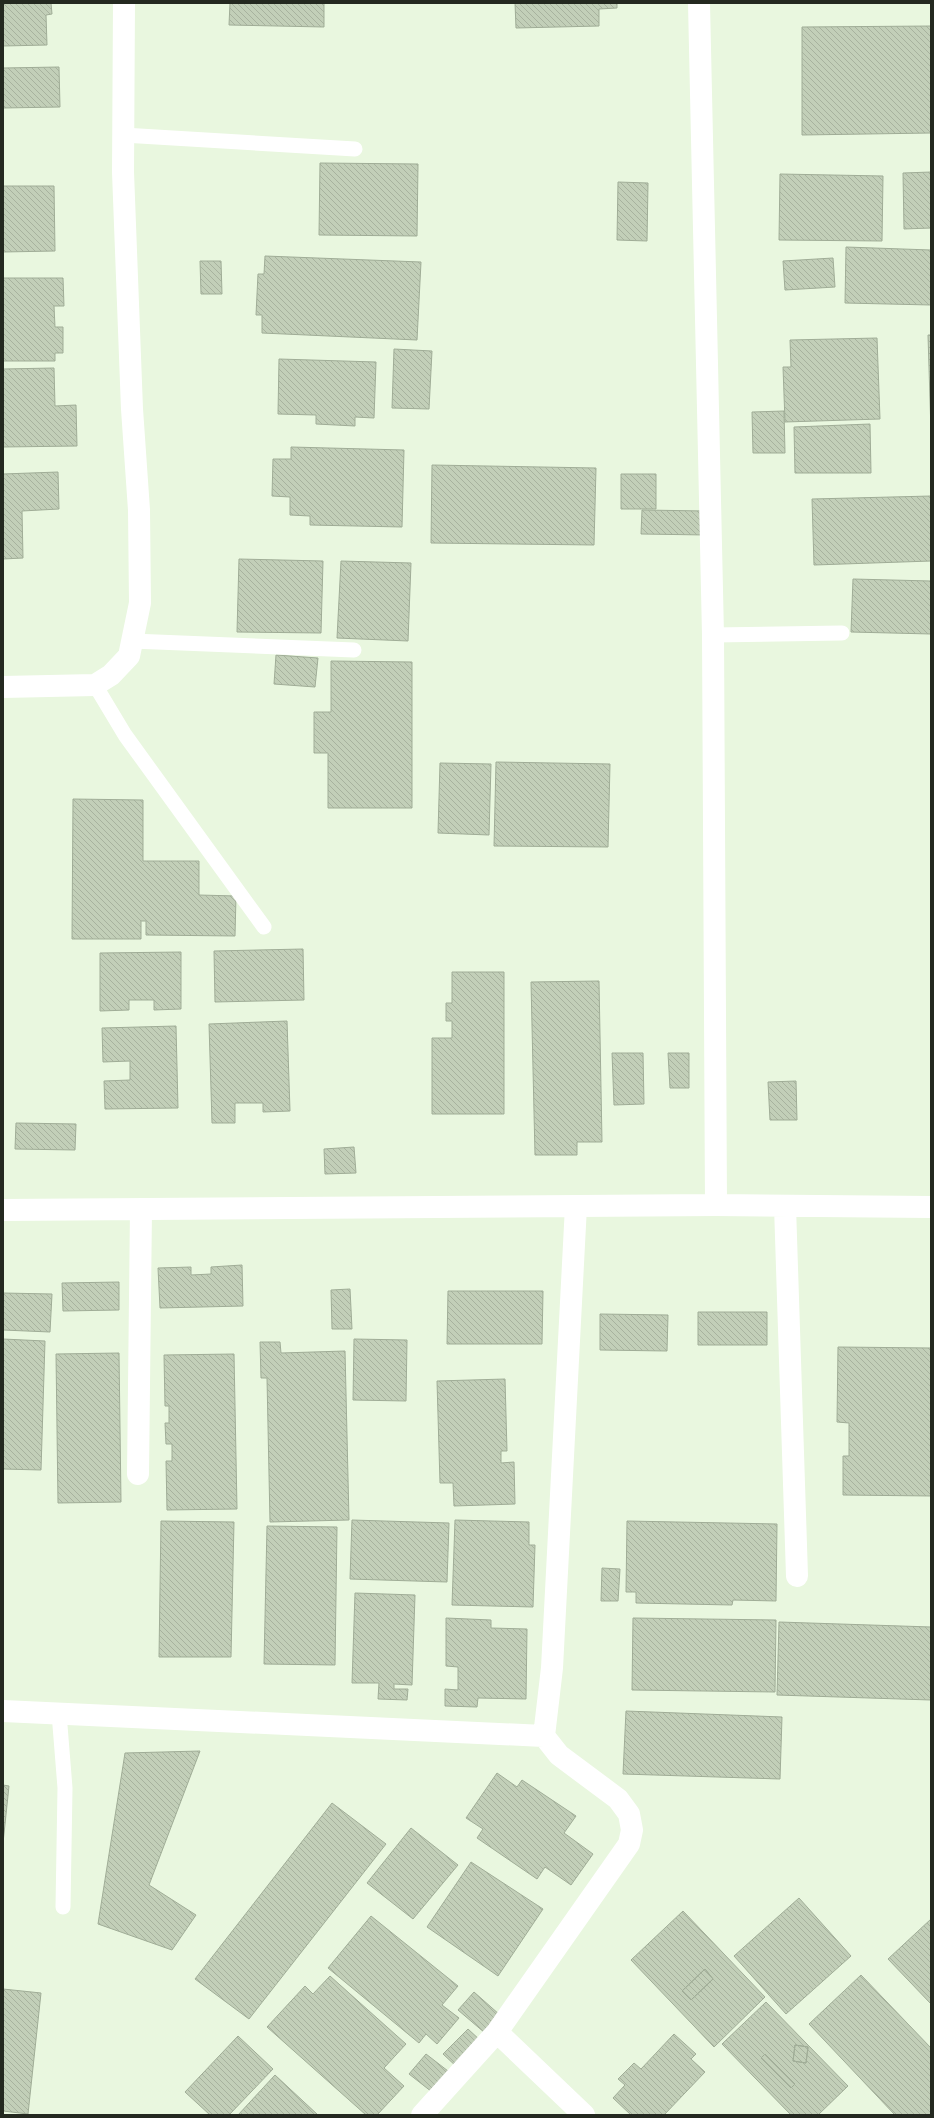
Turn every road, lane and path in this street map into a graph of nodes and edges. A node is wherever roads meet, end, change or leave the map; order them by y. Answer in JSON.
{"nodes":[{"id":1,"x":124,"y":3,"type":"edge"},
{"id":2,"x":699,"y":3,"type":"edge"},
{"id":3,"x":123,"y":135,"type":"junction"},
{"id":4,"x":355,"y":149,"type":"dead end"},
{"id":5,"x":842,"y":633,"type":"dead end"},
{"id":6,"x":713,"y":635,"type":"junction"},
{"id":7,"x":132,"y":641,"type":"junction"},
{"id":8,"x":354,"y":650,"type":"dead end"},
{"id":9,"x":95,"y":685,"type":"junction"},
{"id":10,"x":3,"y":688,"type":"edge"},
{"id":11,"x":264,"y":927,"type":"dead end"},
{"id":12,"x":716,"y":1205,"type":"junction"},
{"id":13,"x":576,"y":1206,"type":"junction"},
{"id":14,"x":785,"y":1206,"type":"junction"},
{"id":15,"x":931,"y":1207,"type":"edge"},
{"id":16,"x":141,"y":1209,"type":"junction"},
{"id":17,"x":3,"y":1210,"type":"edge"},
{"id":18,"x":138,"y":1474,"type":"dead end"},
{"id":19,"x":797,"y":1576,"type":"dead end"},
{"id":20,"x":3,"y":1711,"type":"edge"},
{"id":21,"x":60,"y":1714,"type":"junction"},
{"id":22,"x":544,"y":1736,"type":"junction"},
{"id":23,"x":62,"y":1907,"type":"dead end"},
{"id":24,"x":497,"y":2032,"type":"junction"},
{"id":25,"x":422,"y":2115,"type":"edge"},
{"id":26,"x":584,"y":2115,"type":"edge"}],
"edges":[{"from":1,"to":3,"type":"street"},
{"from":2,"to":6,"type":"street"},
{"from":3,"to":4,"type":"lane"},
{"from":3,"to":7,"type":"street"},
{"from":5,"to":6,"type":"lane"},
{"from":6,"to":12,"type":"street"},
{"from":7,"to":8,"type":"lane"},
{"from":7,"to":9,"type":"street"},
{"from":9,"to":10,"type":"street"},
{"from":9,"to":11,"type":"lane"},
{"from":12,"to":13,"type":"street"},
{"from":12,"to":14,"type":"street"},
{"from":13,"to":16,"type":"street"},
{"from":13,"to":22,"type":"street"},
{"from":14,"to":15,"type":"street"},
{"from":14,"to":19,"type":"street"},
{"from":16,"to":17,"type":"street"},
{"from":16,"to":18,"type":"street"},
{"from":20,"to":21,"type":"street"},
{"from":21,"to":22,"type":"street"},
{"from":21,"to":23,"type":"lane"},
{"from":22,"to":24,"type":"street"},
{"from":24,"to":25,"type":"street"},
{"from":24,"to":26,"type":"street"}]}
